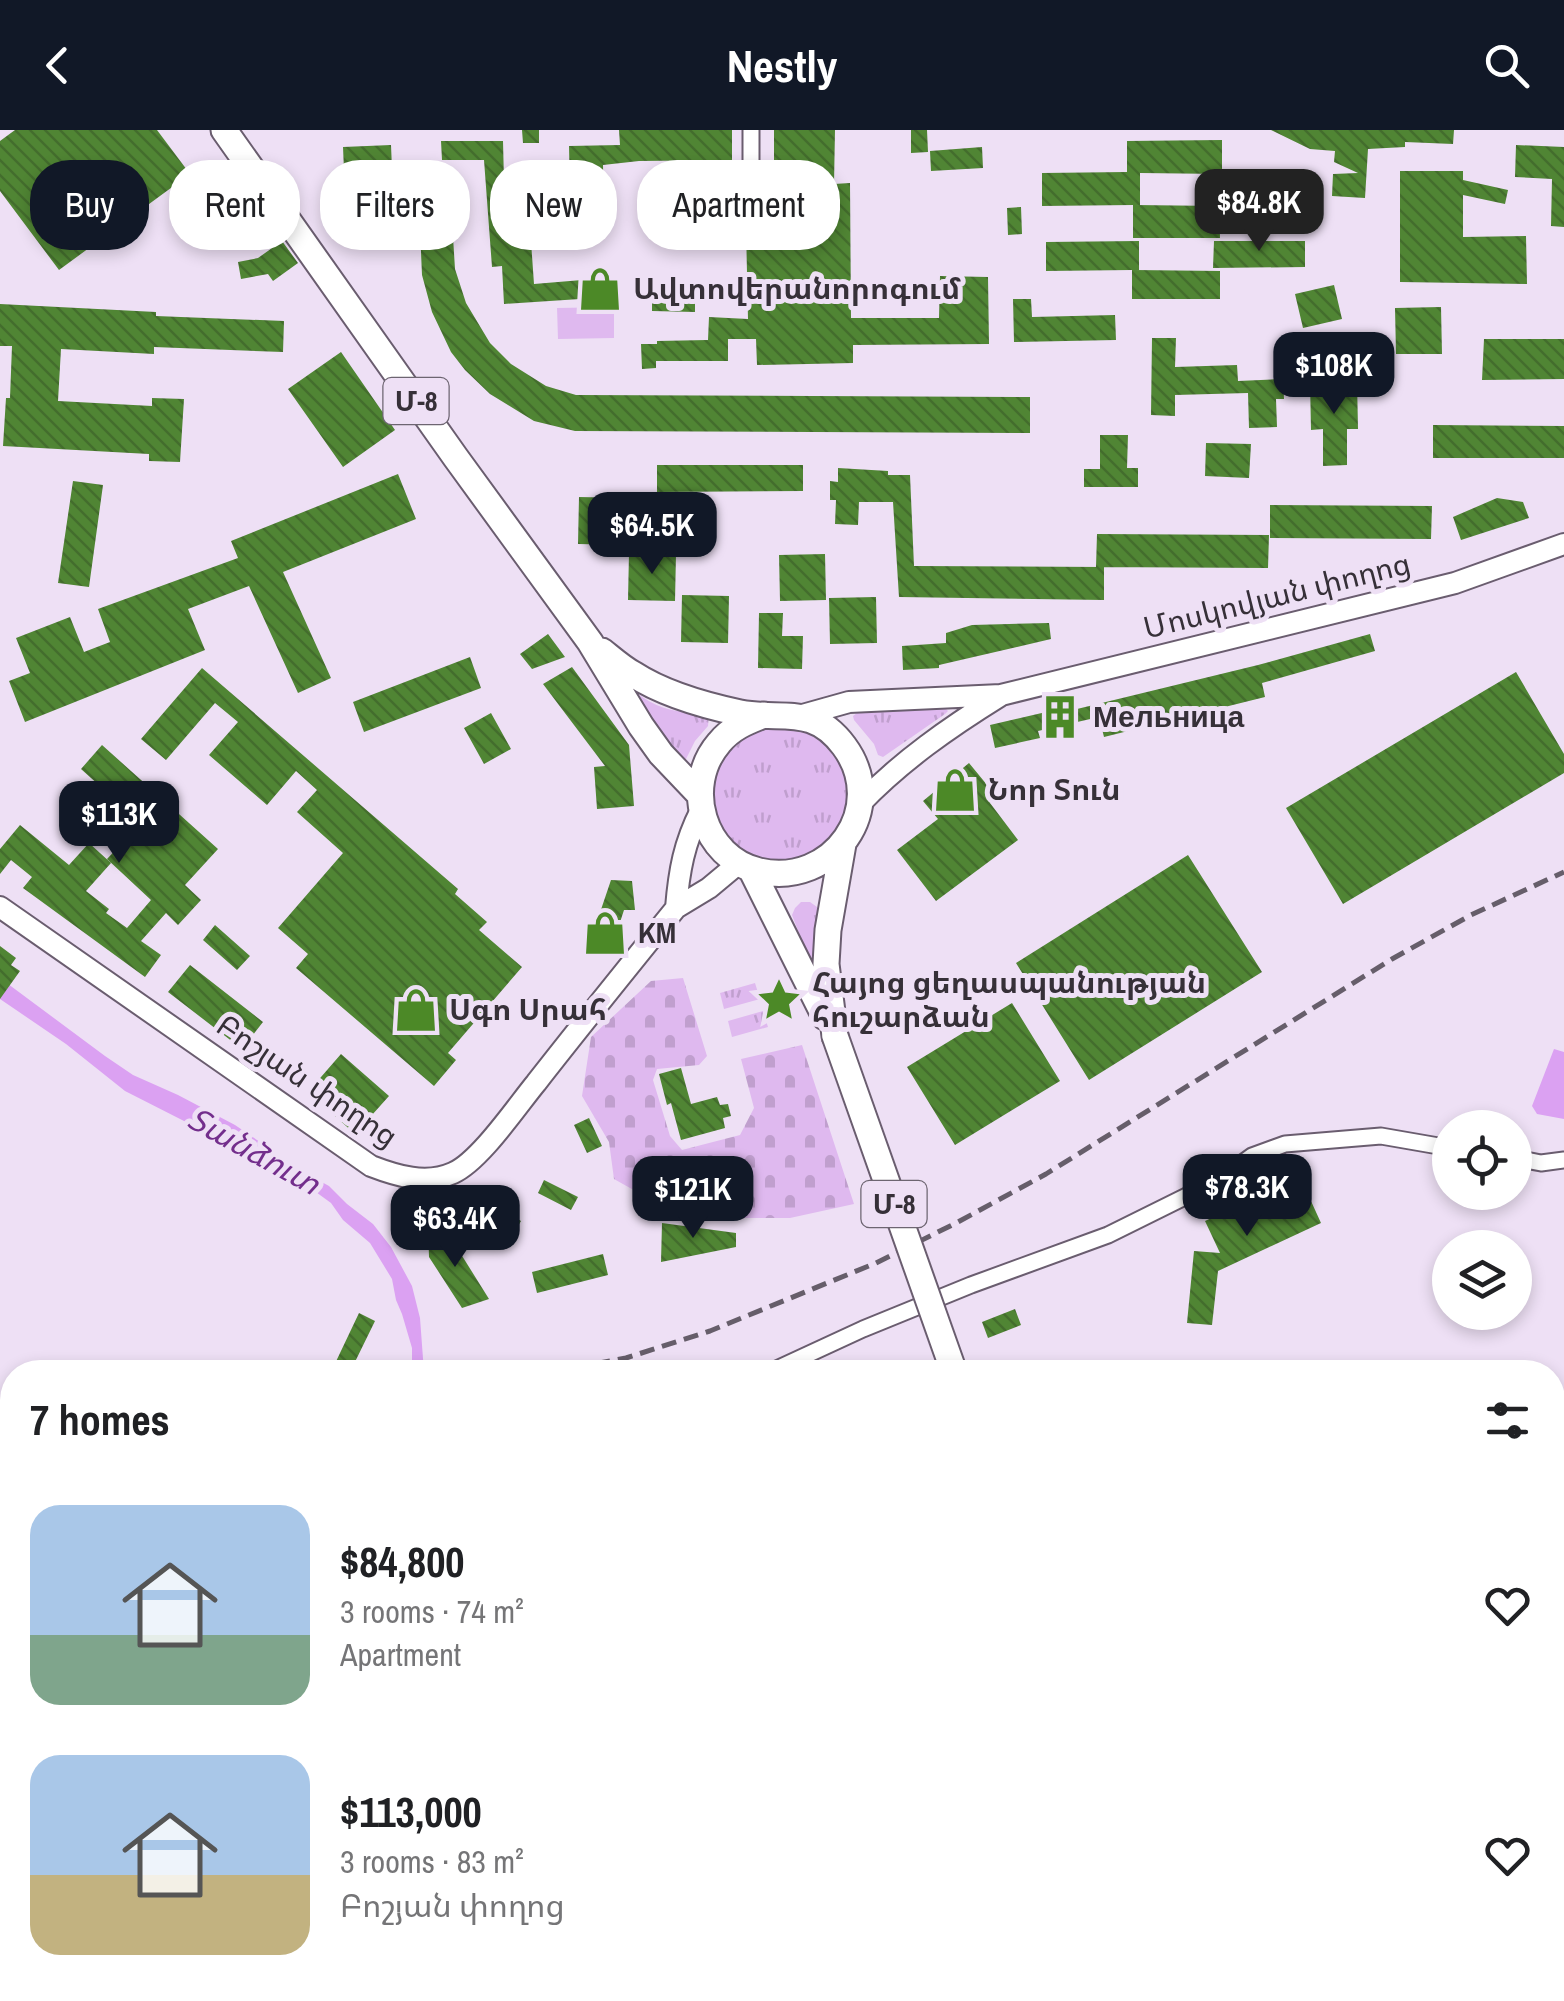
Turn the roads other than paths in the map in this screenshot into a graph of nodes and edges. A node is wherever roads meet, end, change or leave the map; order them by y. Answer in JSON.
{"nodes":[{"id":1,"x":224,"y":130,"type":"edge"},
{"id":2,"x":237,"y":130,"type":"edge"},
{"id":3,"x":752,"y":130,"type":"edge"},
{"id":4,"x":244,"y":158,"type":"junction"},
{"id":5,"x":752,"y":160,"type":"edge"},
{"id":6,"x":1564,"y":544,"type":"edge"},
{"id":7,"x":590,"y":642,"type":"junction"},
{"id":8,"x":1001,"y":696,"type":"junction"},
{"id":9,"x":764,"y":715,"type":"junction"},
{"id":10,"x":799,"y":716,"type":"junction"},
{"id":11,"x":701,"y":803,"type":"junction"},
{"id":12,"x":860,"y":804,"type":"junction"},
{"id":13,"x":843,"y":844,"type":"junction"},
{"id":14,"x":745,"y":866,"type":"junction"},
{"id":15,"x":0,"y":906,"type":"edge"},
{"id":16,"x":676,"y":908,"type":"junction"},
{"id":17,"x":835,"y":1036,"type":"junction"},
{"id":18,"x":1432,"y":1145,"type":"edge"},
{"id":19,"x":1564,"y":1160,"type":"edge"},
{"id":20,"x":1532,"y":1161,"type":"edge"},
{"id":21,"x":796,"y":1360,"type":"edge"},
{"id":22,"x":950,"y":1360,"type":"edge"}],
"edges":[{"from":1,"to":4,"type":"highway","number":"Մ-8"},
{"from":2,"to":4,"type":"highway"},
{"from":3,"to":5,"type":"street"},
{"from":4,"to":7,"type":"highway","number":"Մ-8"},
{"from":6,"to":8,"type":"street","name":"Մոսկովյան փողոց"},
{"from":7,"to":9,"type":"highway","number":"Մ-8"},
{"from":7,"to":11,"type":"highway","number":"Մ-8"},
{"from":8,"to":10,"type":"street","name":"Մոսկովյան փողոց"},
{"from":8,"to":12,"type":"street","name":"Մոսկովյան փողոց"},
{"from":9,"to":10,"type":"highway"},
{"from":9,"to":11,"type":"highway"},
{"from":10,"to":12,"type":"highway"},
{"from":11,"to":14,"type":"highway"},
{"from":11,"to":16,"type":"street"},
{"from":12,"to":13,"type":"highway"},
{"from":13,"to":14,"type":"highway"},
{"from":13,"to":17,"type":"highway","number":"Մ-8"},
{"from":14,"to":16,"type":"street","name":"Բոշյան փողոց"},
{"from":14,"to":17,"type":"highway","number":"Մ-8"},
{"from":15,"to":16,"type":"street","name":"Բոշյան փողոց"},
{"from":17,"to":22,"type":"highway","number":"Մ-8","bridge":true},
{"from":18,"to":21,"type":"street"},
{"from":19,"to":20,"type":"street"}]}
